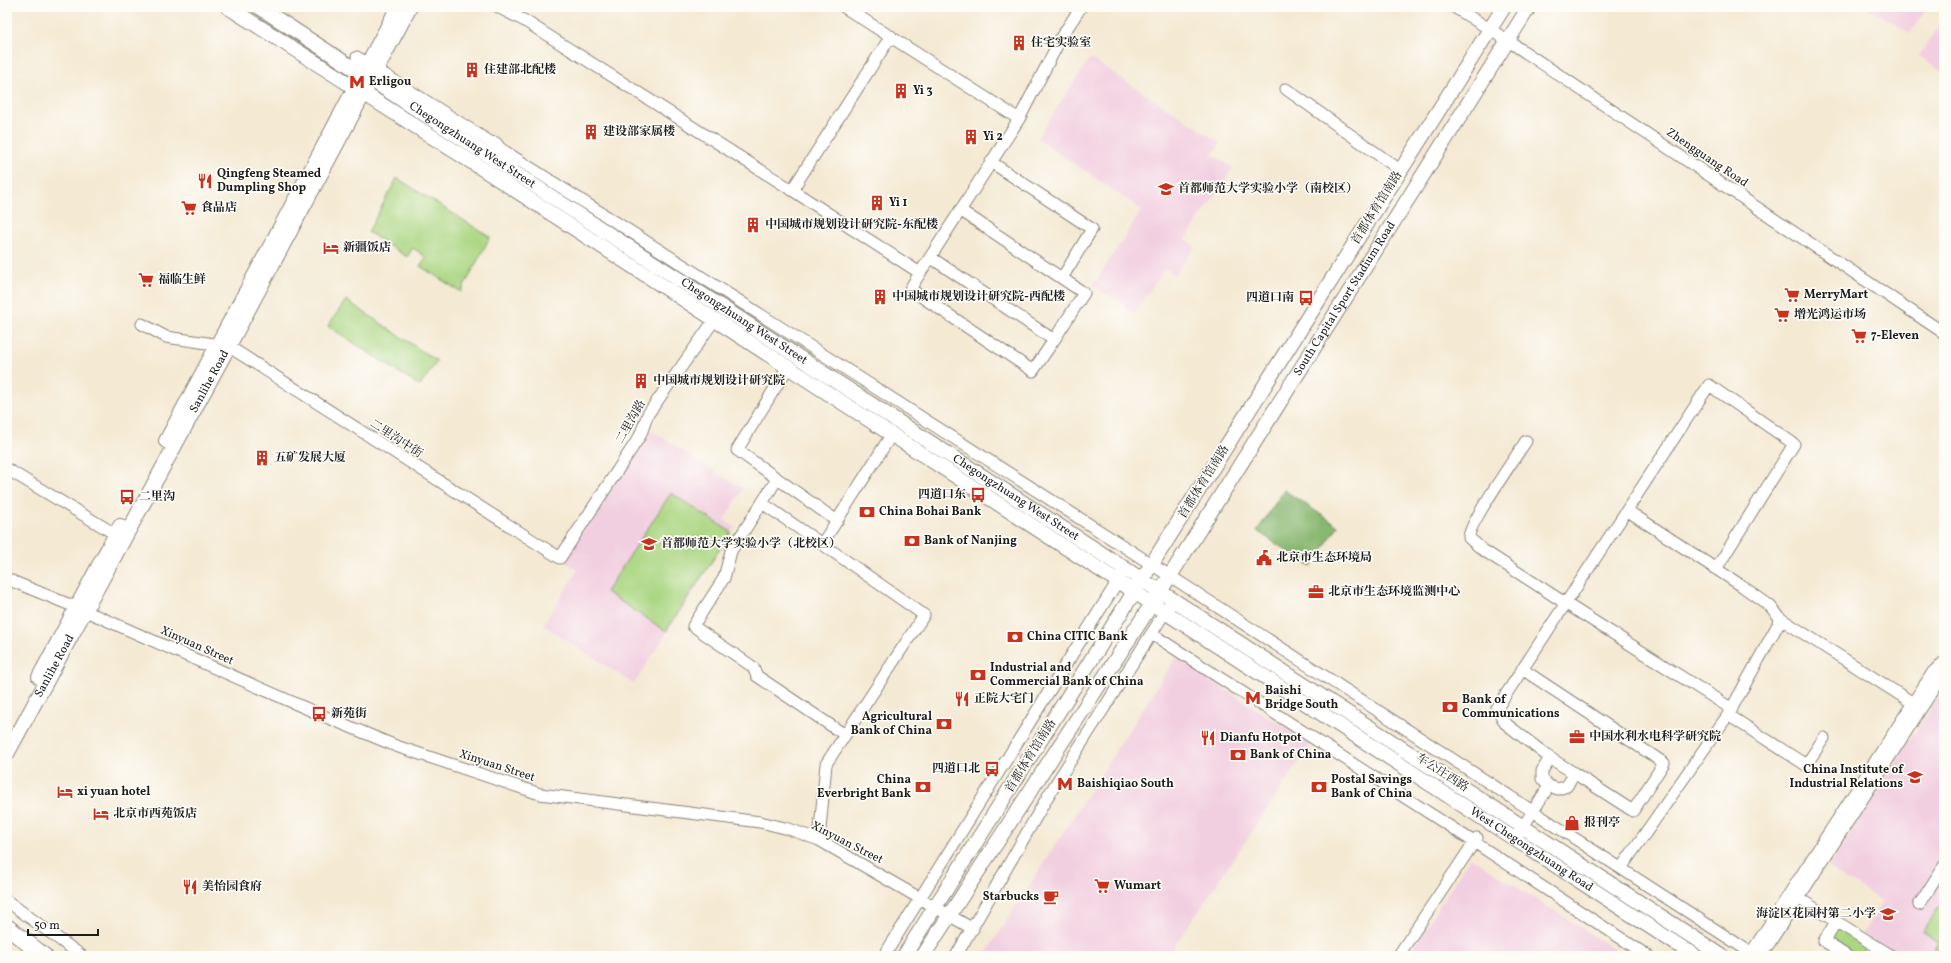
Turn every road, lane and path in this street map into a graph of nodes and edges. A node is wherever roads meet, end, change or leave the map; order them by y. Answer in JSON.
{"nodes":[{"id":1,"x":228,"y":7,"type":"edge"},
{"id":2,"x":259,"y":7,"type":"edge"},
{"id":3,"x":398,"y":7,"type":"edge"},
{"id":4,"x":410,"y":7,"type":"edge"},
{"id":5,"x":498,"y":7,"type":"edge"},
{"id":6,"x":844,"y":7,"type":"edge"},
{"id":7,"x":1081,"y":7,"type":"edge"},
{"id":8,"x":1454,"y":7,"type":"edge"},
{"id":9,"x":1504,"y":7,"type":"edge"},
{"id":10,"x":1529,"y":7,"type":"edge"},
{"id":11,"x":1490,"y":29,"type":"junction"},
{"id":12,"x":892,"y":36,"type":"junction"},
{"id":13,"x":1507,"y":40,"type":"junction"},
{"id":14,"x":367,"y":69,"type":"junction"},
{"id":15,"x":1286,"y":89,"type":"dead end"},
{"id":16,"x":360,"y":90,"type":"junction"},
{"id":17,"x":1019,"y":119,"type":"junction"},
{"id":18,"x":495,"y":144,"type":"junction"},
{"id":19,"x":991,"y":162,"type":"junction"},
{"id":20,"x":512,"y":170,"type":"junction"},
{"id":21,"x":1400,"y":170,"type":"junction"},
{"id":22,"x":792,"y":190,"type":"junction"},
{"id":23,"x":960,"y":210,"type":"junction"},
{"id":24,"x":930,"y":257,"type":"junction"},
{"id":25,"x":920,"y":273,"type":"junction"},
{"id":26,"x":1062,"y":278,"type":"junction"},
{"id":27,"x":715,"y":319,"type":"junction"},
{"id":28,"x":142,"y":324,"type":"dead end"},
{"id":29,"x":1944,"y":333,"type":"edge"},
{"id":30,"x":1054,"y":340,"type":"junction"},
{"id":31,"x":223,"y":345,"type":"junction"},
{"id":32,"x":788,"y":367,"type":"junction"},
{"id":33,"x":892,"y":434,"type":"junction"},
{"id":34,"x":1526,"y":441,"type":"dead end"},
{"id":35,"x":7,"y":469,"type":"edge"},
{"id":36,"x":777,"y":479,"type":"junction"},
{"id":37,"x":762,"y":503,"type":"junction"},
{"id":38,"x":1628,"y":512,"type":"junction"},
{"id":39,"x":837,"y":521,"type":"junction"},
{"id":40,"x":115,"y":534,"type":"junction"},
{"id":41,"x":822,"y":544,"type":"junction"},
{"id":42,"x":560,"y":558,"type":"joint"},
{"id":43,"x":1152,"y":564,"type":"junction"},
{"id":44,"x":1126,"y":568,"type":"junction"},
{"id":45,"x":1716,"y":569,"type":"junction"},
{"id":46,"x":1170,"y":576,"type":"junction"},
{"id":47,"x":7,"y":579,"type":"edge"},
{"id":48,"x":1143,"y":579,"type":"junction"},
{"id":49,"x":1118,"y":581,"type":"junction"},
{"id":50,"x":1161,"y":590,"type":"junction"},
{"id":51,"x":1135,"y":592,"type":"junction"},
{"id":52,"x":1174,"y":599,"type":"junction"},
{"id":53,"x":1152,"y":603,"type":"junction"},
{"id":54,"x":1565,"y":603,"type":"junction"},
{"id":55,"x":81,"y":609,"type":"junction"},
{"id":56,"x":1166,"y":612,"type":"junction"},
{"id":57,"x":1781,"y":619,"type":"junction"},
{"id":58,"x":1152,"y":634,"type":"junction"},
{"id":59,"x":1944,"y":662,"type":"edge"},
{"id":60,"x":1522,"y":669,"type":"junction"},
{"id":61,"x":1944,"y":670,"type":"edge"},
{"id":62,"x":1913,"y":703,"type":"junction"},
{"id":63,"x":1730,"y":712,"type":"junction"},
{"id":64,"x":7,"y":735,"type":"edge"},
{"id":65,"x":845,"y":735,"type":"junction"},
{"id":66,"x":1824,"y":738,"type":"dead end"},
{"id":67,"x":7,"y":754,"type":"edge"},
{"id":68,"x":1550,"y":758,"type":"junction"},
{"id":69,"x":1574,"y":773,"type":"junction"},
{"id":70,"x":1549,"y":786,"type":"junction"},
{"id":71,"x":1533,"y":811,"type":"junction"},
{"id":72,"x":1523,"y":826,"type":"junction"},
{"id":73,"x":1516,"y":839,"type":"junction"},
{"id":74,"x":819,"y":840,"type":"junction"},
{"id":75,"x":1476,"y":840,"type":"junction"},
{"id":76,"x":1944,"y":866,"type":"edge"},
{"id":77,"x":1621,"y":868,"type":"junction"},
{"id":78,"x":921,"y":898,"type":"junction"},
{"id":79,"x":1798,"y":898,"type":"junction"},
{"id":80,"x":7,"y":901,"type":"edge"},
{"id":81,"x":1919,"y":905,"type":"dead end"},
{"id":82,"x":935,"y":907,"type":"junction"},
{"id":83,"x":948,"y":915,"type":"junction"},
{"id":84,"x":1836,"y":922,"type":"junction"},
{"id":85,"x":7,"y":927,"type":"edge"},
{"id":86,"x":973,"y":929,"type":"junction"},
{"id":87,"x":1754,"y":955,"type":"edge"},
{"id":88,"x":44,"y":956,"type":"edge"},
{"id":89,"x":82,"y":956,"type":"edge"},
{"id":90,"x":884,"y":956,"type":"edge"},
{"id":91,"x":904,"y":956,"type":"edge"},
{"id":92,"x":923,"y":956,"type":"edge"},
{"id":93,"x":956,"y":956,"type":"edge"},
{"id":94,"x":1398,"y":956,"type":"edge"},
{"id":95,"x":1648,"y":956,"type":"edge"},
{"id":96,"x":1695,"y":956,"type":"edge"},
{"id":97,"x":1722,"y":956,"type":"edge"},
{"id":98,"x":1847,"y":956,"type":"edge"},
{"id":99,"x":1892,"y":956,"type":"edge"}],
"edges":[{"from":1,"to":16,"type":"main road","name":"Chegongzhuang West Street"},
{"from":2,"to":14,"type":"main road","name":"Chegongzhuang West Street"},
{"from":3,"to":14,"type":"main road"},
{"from":4,"to":14,"type":"main road"},
{"from":5,"to":22,"type":"street"},
{"from":6,"to":12,"type":"street"},
{"from":7,"to":17,"type":"street"},
{"from":8,"to":11,"type":"street","name":"Zhengguang Road"},
{"from":9,"to":11,"type":"main road","name":"首都体育馆南路"},
{"from":10,"to":13,"type":"main road","name":"South Capital Sport Stadium Road"},
{"from":11,"to":13,"type":"street","name":"Zhengguang Road"},
{"from":11,"to":21,"type":"main road","name":"首都体育馆南路"},
{"from":12,"to":17,"type":"street"},
{"from":12,"to":22,"type":"street"},
{"from":13,"to":29,"type":"street","name":"Zhengguang Road"},
{"from":13,"to":46,"type":"main road","name":"South Capital Sport Stadium Road"},
{"from":14,"to":16,"type":"main road","name":"Sanlihe Road"},
{"from":14,"to":18,"type":"street"},
{"from":14,"to":20,"type":"main road","name":"Chegongzhuang West Street"},
{"from":15,"to":21,"type":"street"},
{"from":16,"to":27,"type":"main road","name":"Chegongzhuang West Street"},
{"from":16,"to":31,"type":"main road","name":"Sanlihe Road"},
{"from":17,"to":19,"type":"street"},
{"from":18,"to":20,"type":"main road"},
{"from":18,"to":43,"type":"street"},
{"from":19,"to":23,"type":"street"},
{"from":19,"to":26,"type":"street"},
{"from":20,"to":44,"type":"main road","name":"Chegongzhuang West Street"},
{"from":21,"to":43,"type":"main road","name":"首都体育馆南路"},
{"from":22,"to":25,"type":"street"},
{"from":23,"to":24,"type":"street"},
{"from":23,"to":26,"type":"street"},
{"from":24,"to":25,"type":"street"},
{"from":24,"to":30,"type":"street"},
{"from":25,"to":30,"type":"street"},
{"from":26,"to":30,"type":"street"},
{"from":27,"to":32,"type":"main road","name":"Chegongzhuang West Street"},
{"from":27,"to":42,"type":"street","name":"二里沟路"},
{"from":28,"to":31,"type":"street"},
{"from":31,"to":40,"type":"main road","name":"Sanlihe Road"},
{"from":31,"to":42,"type":"street","name":"二里沟中街"},
{"from":31,"to":55,"type":"main road","name":"Sanlihe Road"},
{"from":32,"to":33,"type":"main road","name":"Chegongzhuang West Street"},
{"from":32,"to":36,"type":"street"},
{"from":33,"to":39,"type":"street"},
{"from":33,"to":49,"type":"main road","name":"Chegongzhuang West Street"},
{"from":34,"to":54,"type":"street"},
{"from":35,"to":40,"type":"street"},
{"from":36,"to":37,"type":"street"},
{"from":36,"to":39,"type":"street"},
{"from":37,"to":41,"type":"street"},
{"from":37,"to":65,"type":"street"},
{"from":38,"to":45,"type":"street"},
{"from":38,"to":45,"type":"street"},
{"from":38,"to":54,"type":"street"},
{"from":39,"to":41,"type":"street"},
{"from":40,"to":55,"type":"main road","name":"Sanlihe Road"},
{"from":41,"to":65,"type":"street"},
{"from":43,"to":46,"type":"street"},
{"from":43,"to":48,"type":"main road","name":"首都体育馆南路"},
{"from":44,"to":48,"type":"main road","name":"Chegongzhuang West Street"},
{"from":44,"to":49,"type":"street","name":"首都体育馆南路"},
{"from":45,"to":57,"type":"street"},
{"from":46,"to":50,"type":"main road","name":"South Capital Sport Stadium Road"},
{"from":46,"to":71,"type":"street"},
{"from":47,"to":55,"type":"street","name":"Xinyuan Street"},
{"from":48,"to":50,"type":"main road","name":"车公庄西路"},
{"from":48,"to":51,"type":"main road","name":"首都体育馆南路"},
{"from":49,"to":51,"type":"main road","name":"Chegongzhuang West Street"},
{"from":49,"to":78,"type":"street","name":"首都体育馆南路"},
{"from":50,"to":52,"type":"main road","name":"车公庄西路"},
{"from":50,"to":53,"type":"main road","name":"首都体育馆南路"},
{"from":51,"to":53,"type":"main road","name":"West Chegongzhuang Road"},
{"from":51,"to":82,"type":"main road","name":"首都体育馆南路"},
{"from":52,"to":56,"type":"street"},
{"from":52,"to":72,"type":"main road","name":"车公庄西路"},
{"from":53,"to":56,"type":"main road","name":"West Chegongzhuang Road"},
{"from":53,"to":83,"type":"main road","name":"首都体育馆南路"},
{"from":54,"to":60,"type":"street"},
{"from":54,"to":63,"type":"street"},
{"from":55,"to":64,"type":"main road","name":"Sanlihe Road"},
{"from":55,"to":67,"type":"main road","name":"Sanlihe Road"},
{"from":55,"to":74,"type":"street","name":"Xinyuan Street"},
{"from":56,"to":58,"type":"street"},
{"from":56,"to":73,"type":"main road","name":"West Chegongzhuang Road"},
{"from":57,"to":62,"type":"street"},
{"from":57,"to":63,"type":"street"},
{"from":58,"to":75,"type":"street"},
{"from":58,"to":86,"type":"street"},
{"from":59,"to":62,"type":"street"},
{"from":60,"to":68,"type":"street"},
{"from":60,"to":69,"type":"street"},
{"from":61,"to":79,"type":"street"},
{"from":62,"to":87,"type":"street"},
{"from":63,"to":66,"type":"street"},
{"from":63,"to":77,"type":"street"},
{"from":65,"to":74,"type":"street"},
{"from":68,"to":69,"type":"street"},
{"from":68,"to":70,"type":"street"},
{"from":69,"to":70,"type":"street"},
{"from":70,"to":71,"type":"street"},
{"from":71,"to":72,"type":"street"},
{"from":71,"to":77,"type":"street"},
{"from":72,"to":73,"type":"street"},
{"from":72,"to":97,"type":"main road","name":"车公庄西路"},
{"from":73,"to":96,"type":"main road","name":"West Chegongzhuang Road"},
{"from":74,"to":78,"type":"street","name":"Xinyuan Street"},
{"from":75,"to":94,"type":"street"},
{"from":75,"to":95,"type":"street"},
{"from":76,"to":81,"type":"street"},
{"from":77,"to":87,"type":"street"},
{"from":78,"to":82,"type":"street","name":"Xinyuan Street"},
{"from":78,"to":90,"type":"street","name":"首都体育馆南路"},
{"from":79,"to":84,"type":"street"},
{"from":79,"to":87,"type":"street"},
{"from":80,"to":89,"type":"street"},
{"from":82,"to":83,"type":"street","name":"Xinyuan Street"},
{"from":82,"to":91,"type":"main road","name":"首都体育馆南路"},
{"from":83,"to":86,"type":"street","name":"Xinyuan Street"},
{"from":83,"to":92,"type":"main road","name":"首都体育馆南路"},
{"from":84,"to":98,"type":"street"},
{"from":84,"to":99,"type":"street"},
{"from":85,"to":88,"type":"highway"},
{"from":86,"to":93,"type":"street"}]}
